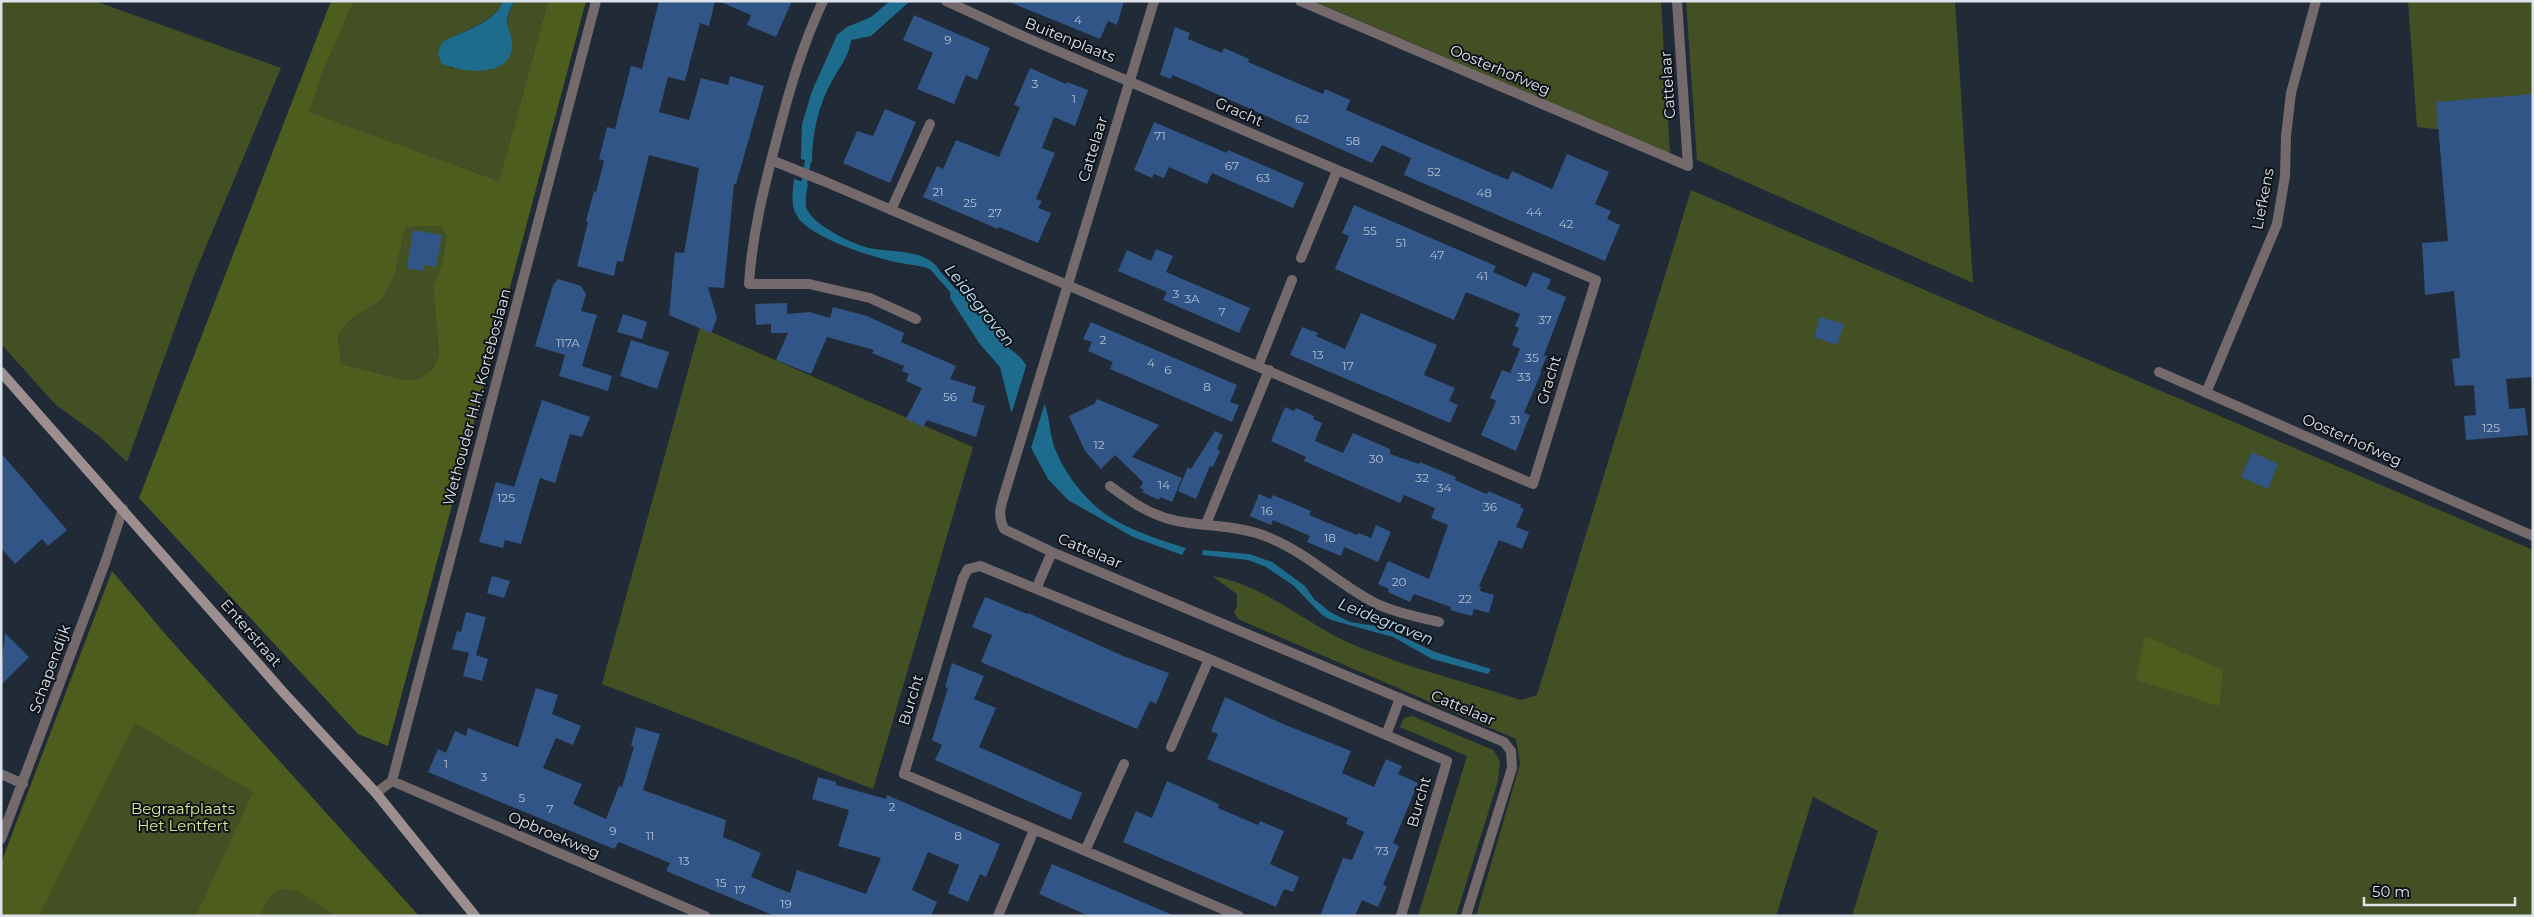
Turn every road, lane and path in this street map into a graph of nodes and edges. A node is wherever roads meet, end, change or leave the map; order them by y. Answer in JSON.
{"nodes":[{"id":1,"x":596,"y":1,"type":"edge"},
{"id":2,"x":823,"y":1,"type":"edge"},
{"id":3,"x":946,"y":1,"type":"edge"},
{"id":4,"x":1154,"y":1,"type":"edge"},
{"id":5,"x":1300,"y":1,"type":"edge"},
{"id":6,"x":1677,"y":1,"type":"edge"},
{"id":7,"x":2316,"y":1,"type":"edge"},
{"id":8,"x":1129,"y":80,"type":"junction"},
{"id":9,"x":930,"y":124,"type":"dead end"},
{"id":10,"x":771,"y":160,"type":"junction"},
{"id":11,"x":1688,"y":166,"type":"joint"},
{"id":12,"x":1337,"y":171,"type":"junction"},
{"id":13,"x":891,"y":210,"type":"junction"},
{"id":14,"x":1301,"y":258,"type":"dead end"},
{"id":15,"x":1292,"y":280,"type":"dead end"},
{"id":16,"x":1068,"y":284,"type":"junction"},
{"id":17,"x":916,"y":318,"type":"dead end"},
{"id":18,"x":1258,"y":366,"type":"junction"},
{"id":19,"x":1269,"y":370,"type":"junction"},
{"id":20,"x":1,"y":372,"type":"edge"},
{"id":21,"x":2159,"y":372,"type":"dead end"},
{"id":22,"x":2206,"y":393,"type":"junction"},
{"id":23,"x":1110,"y":486,"type":"dead end"},
{"id":24,"x":123,"y":509,"type":"junction"},
{"id":25,"x":1206,"y":524,"type":"junction"},
{"id":26,"x":2533,"y":536,"type":"edge"},
{"id":27,"x":1052,"y":552,"type":"junction"},
{"id":28,"x":1036,"y":589,"type":"junction"},
{"id":29,"x":1439,"y":622,"type":"dead end"},
{"id":30,"x":1209,"y":659,"type":"junction"},
{"id":31,"x":1400,"y":698,"type":"junction"},
{"id":32,"x":1386,"y":735,"type":"junction"},
{"id":33,"x":1171,"y":747,"type":"dead end"},
{"id":34,"x":1124,"y":764,"type":"dead end"},
{"id":35,"x":1,"y":774,"type":"edge"},
{"id":36,"x":392,"y":781,"type":"junction"},
{"id":37,"x":23,"y":784,"type":"junction"},
{"id":38,"x":376,"y":793,"type":"junction"},
{"id":39,"x":1034,"y":830,"type":"junction"},
{"id":40,"x":1,"y":839,"type":"edge"},
{"id":41,"x":1085,"y":851,"type":"junction"},
{"id":42,"x":475,"y":916,"type":"edge"},
{"id":43,"x":705,"y":916,"type":"edge"},
{"id":44,"x":998,"y":916,"type":"edge"},
{"id":45,"x":1240,"y":916,"type":"edge"},
{"id":46,"x":1401,"y":916,"type":"edge"},
{"id":47,"x":1466,"y":916,"type":"edge"}],
"edges":[{"from":1,"to":36,"type":"street","name":"Wethouder H.H. Korteboslaan"},
{"from":2,"to":10,"type":"street"},
{"from":3,"to":8,"type":"street","name":"Buitenplaats"},
{"from":4,"to":8,"type":"street","name":"Cattelaar"},
{"from":5,"to":11,"type":"street","name":"Oosterhofweg"},
{"from":6,"to":11,"type":"street","name":"Cattelaar"},
{"from":7,"to":22,"type":"street","name":"Liefkens"},
{"from":8,"to":12,"type":"street","name":"Gracht"},
{"from":8,"to":16,"type":"street","name":"Cattelaar"},
{"from":9,"to":13,"type":"street"},
{"from":10,"to":13,"type":"street"},
{"from":10,"to":17,"type":"street"},
{"from":12,"to":14,"type":"street"},
{"from":12,"to":19,"type":"street","name":"Gracht"},
{"from":13,"to":16,"type":"street"},
{"from":15,"to":18,"type":"street"},
{"from":16,"to":18,"type":"street","name":"Gracht"},
{"from":16,"to":27,"type":"street","name":"Cattelaar"},
{"from":18,"to":19,"type":"street","name":"Gracht"},
{"from":19,"to":25,"type":"street"},
{"from":20,"to":24,"type":"main road","name":"Enterstraat"},
{"from":21,"to":22,"type":"street","name":"Oosterhofweg"},
{"from":22,"to":26,"type":"street","name":"Oosterhofweg"},
{"from":23,"to":25,"type":"street"},
{"from":24,"to":37,"type":"street","name":"Schapendijk"},
{"from":24,"to":38,"type":"main road","name":"Enterstraat"},
{"from":25,"to":29,"type":"street"},
{"from":27,"to":28,"type":"street"},
{"from":27,"to":31,"type":"street","name":"Cattelaar"},
{"from":28,"to":30,"type":"street","name":"Burcht"},
{"from":28,"to":39,"type":"street","name":"Burcht"},
{"from":30,"to":32,"type":"street","name":"Burcht"},
{"from":30,"to":33,"type":"street"},
{"from":31,"to":32,"type":"street"},
{"from":31,"to":47,"type":"street","name":"Cattelaar"},
{"from":32,"to":46,"type":"street","name":"Burcht"},
{"from":34,"to":41,"type":"street"},
{"from":35,"to":37,"type":"street"},
{"from":36,"to":38,"type":"street"},
{"from":36,"to":43,"type":"street","name":"Opbroekweg"},
{"from":37,"to":40,"type":"street","name":"Schapendijk"},
{"from":38,"to":42,"type":"main road","name":"Enterstraat"},
{"from":39,"to":41,"type":"street","name":"Burcht"},
{"from":39,"to":44,"type":"street"},
{"from":41,"to":45,"type":"street","name":"Burcht"}]}
